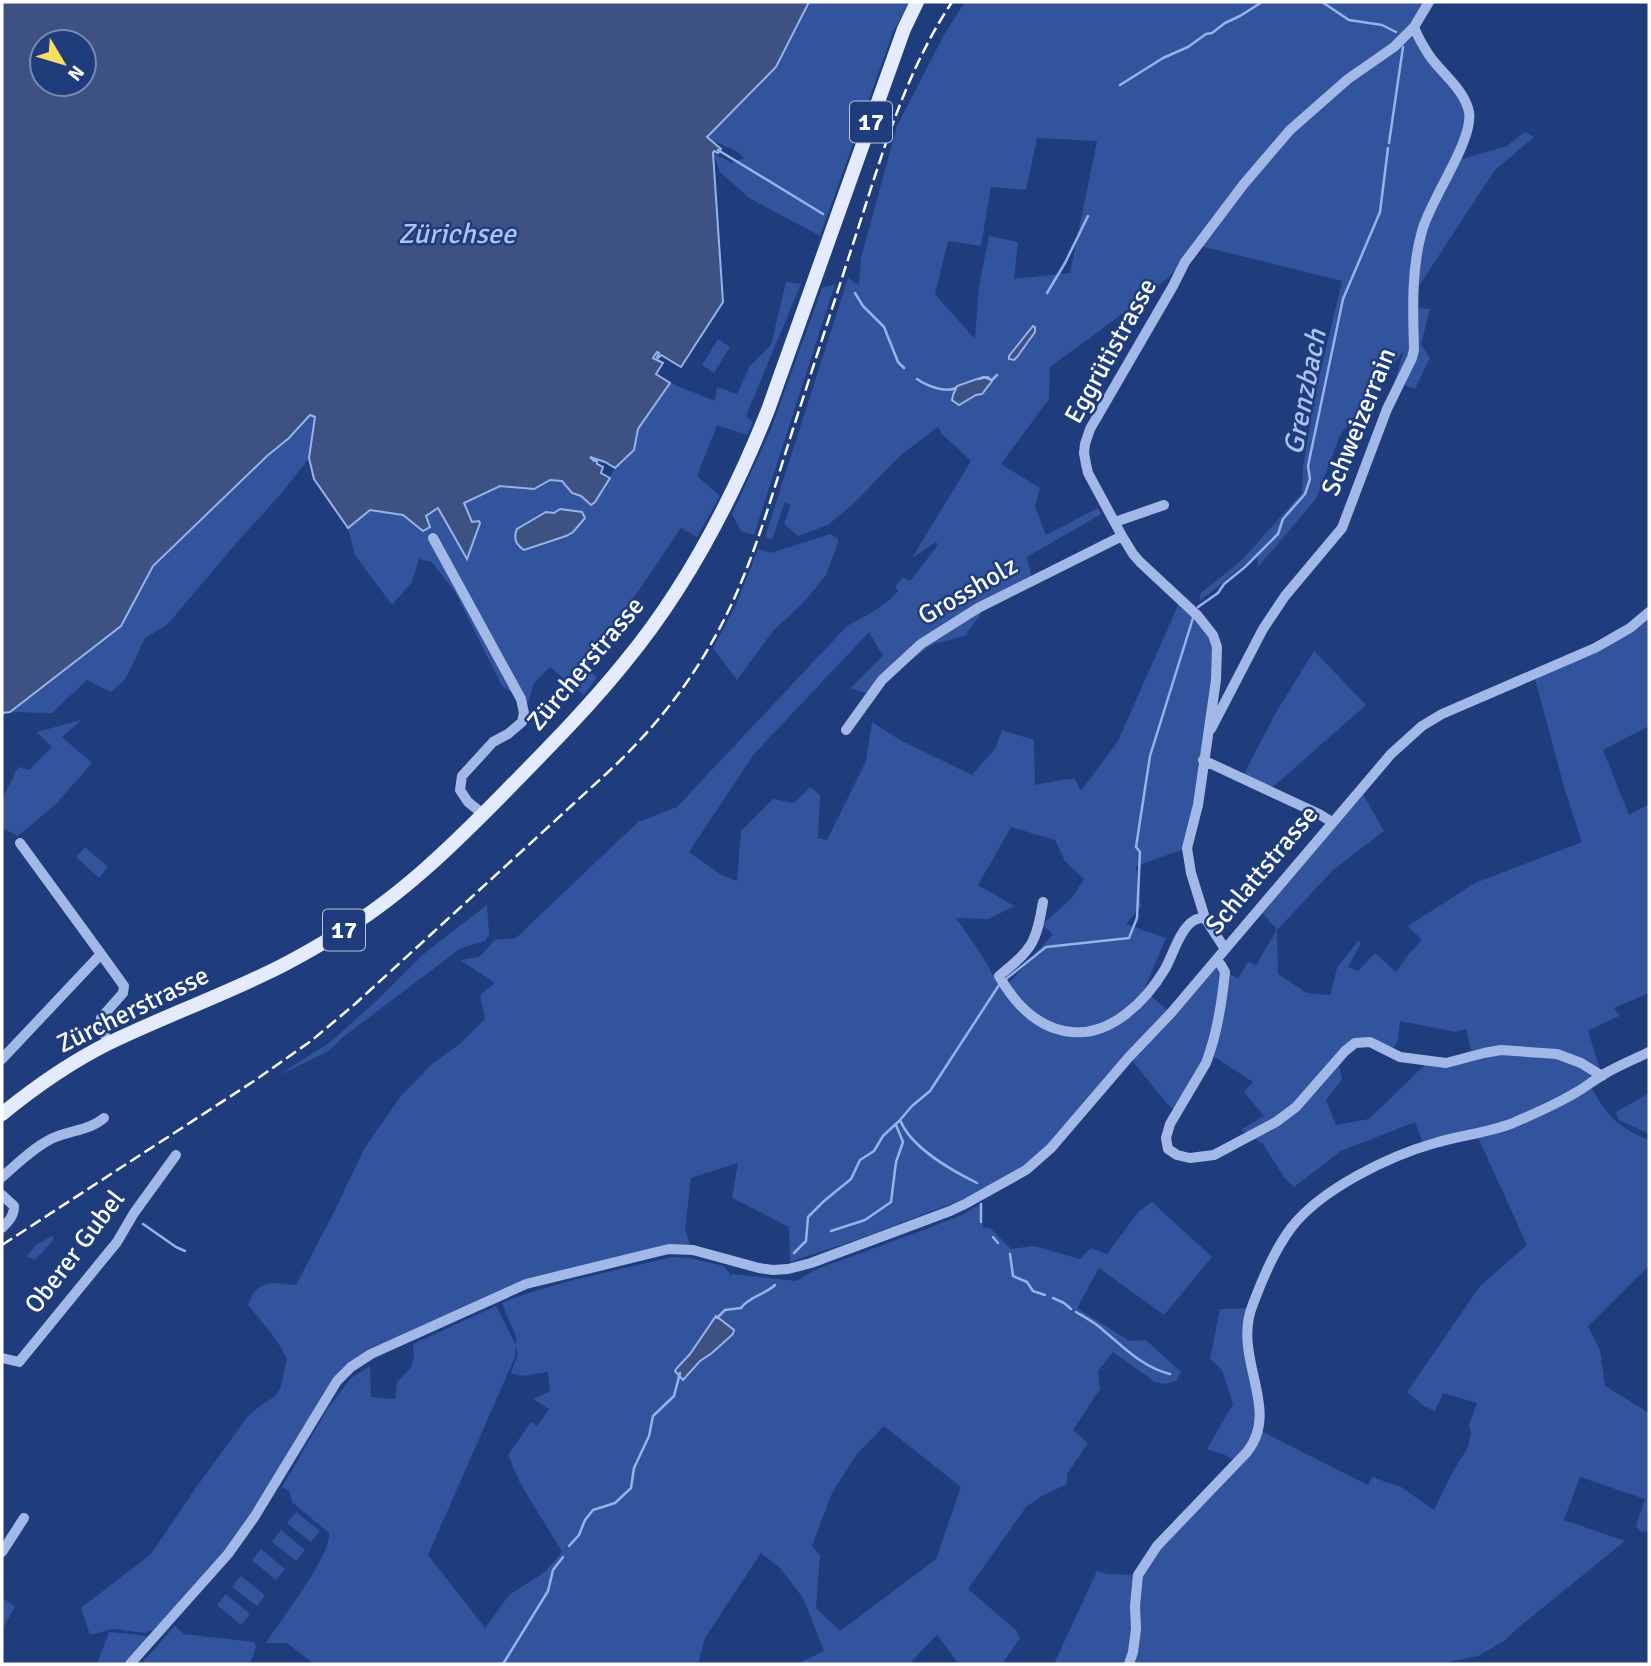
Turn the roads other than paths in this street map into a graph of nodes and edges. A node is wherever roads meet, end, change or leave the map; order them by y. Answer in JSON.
{"nodes":[{"id":1,"x":917,"y":2,"type":"edge"},
{"id":2,"x":1429,"y":2,"type":"edge"},
{"id":3,"x":1413,"y":27,"type":"junction"},
{"id":4,"x":1164,"y":505,"type":"dead end"},
{"id":5,"x":1115,"y":522,"type":"junction"},
{"id":6,"x":1122,"y":536,"type":"junction"},
{"id":7,"x":433,"y":538,"type":"dead end"},
{"id":8,"x":1649,"y":612,"type":"edge"},
{"id":9,"x":846,"y":730,"type":"dead end"},
{"id":10,"x":1207,"y":737,"type":"junction"},
{"id":11,"x":1203,"y":761,"type":"junction"},
{"id":12,"x":483,"y":814,"type":"junction"},
{"id":13,"x":1332,"y":822,"type":"junction"},
{"id":14,"x":20,"y":843,"type":"dead end"},
{"id":15,"x":1043,"y":902,"type":"dead end"},
{"id":16,"x":1205,"y":918,"type":"junction"},
{"id":17,"x":1225,"y":949,"type":"junction"},
{"id":18,"x":101,"y":954,"type":"junction"},
{"id":19,"x":1217,"y":960,"type":"junction"},
{"id":20,"x":108,"y":1044,"type":"junction"},
{"id":21,"x":1649,"y":1052,"type":"edge"},
{"id":22,"x":2,"y":1059,"type":"edge"},
{"id":23,"x":1602,"y":1076,"type":"junction"},
{"id":24,"x":2,"y":1114,"type":"edge"},
{"id":25,"x":104,"y":1118,"type":"dead end"},
{"id":26,"x":176,"y":1155,"type":"dead end"},
{"id":27,"x":155,"y":1163,"type":"dead end"},
{"id":28,"x":166,"y":1171,"type":"junction"},
{"id":29,"x":2,"y":1177,"type":"edge"},
{"id":30,"x":2,"y":1195,"type":"edge"},
{"id":31,"x":2,"y":1228,"type":"edge"},
{"id":32,"x":2,"y":1358,"type":"edge"},
{"id":33,"x":24,"y":1518,"type":"dead end"},
{"id":34,"x":2,"y":1552,"type":"edge"},
{"id":35,"x":130,"y":1664,"type":"edge"},
{"id":36,"x":1129,"y":1664,"type":"edge"}],
"edges":[{"from":1,"to":12,"type":"main road","name":"Zürcherstrasse","number":"17"},
{"from":2,"to":3,"type":"street","name":"Eggrütistrasse"},
{"from":3,"to":5,"type":"street","name":"Eggrütistrasse"},
{"from":3,"to":10,"type":"street","name":"Schweizerrain"},
{"from":4,"to":5,"type":"street"},
{"from":5,"to":6,"type":"street","name":"Eggrütistrasse"},
{"from":6,"to":9,"type":"street","name":"Grossholz"},
{"from":6,"to":10,"type":"street","name":"Eggrütistrasse"},
{"from":7,"to":12,"type":"street"},
{"from":8,"to":13,"type":"street","name":"Schlattstrasse"},
{"from":10,"to":11,"type":"street","name":"Eggrütistrasse"},
{"from":11,"to":13,"type":"street"},
{"from":11,"to":16,"type":"street","name":"Eggrütistrasse"},
{"from":12,"to":20,"type":"main road","name":"Zürcherstrasse","number":"17"},
{"from":13,"to":17,"type":"street","name":"Schlattstrasse"},
{"from":14,"to":18,"type":"street"},
{"from":15,"to":16,"type":"street"},
{"from":16,"to":17,"type":"street","name":"Eggrütistrasse"},
{"from":17,"to":19,"type":"street","name":"Schlattstrasse"},
{"from":18,"to":20,"type":"street"},
{"from":18,"to":22,"type":"street"},
{"from":19,"to":23,"type":"street"},
{"from":19,"to":35,"type":"street","name":"Schlattstrasse"},
{"from":20,"to":24,"type":"main road","name":"Zürcherstrasse","number":"17"},
{"from":21,"to":23,"type":"street"},
{"from":23,"to":36,"type":"street"},
{"from":25,"to":29,"type":"street"},
{"from":26,"to":28,"type":"street","name":"Oberer Gubel"},
{"from":27,"to":28,"type":"street"},
{"from":28,"to":32,"type":"street","name":"Oberer Gubel"},
{"from":30,"to":31,"type":"street"},
{"from":33,"to":34,"type":"street"}]}
